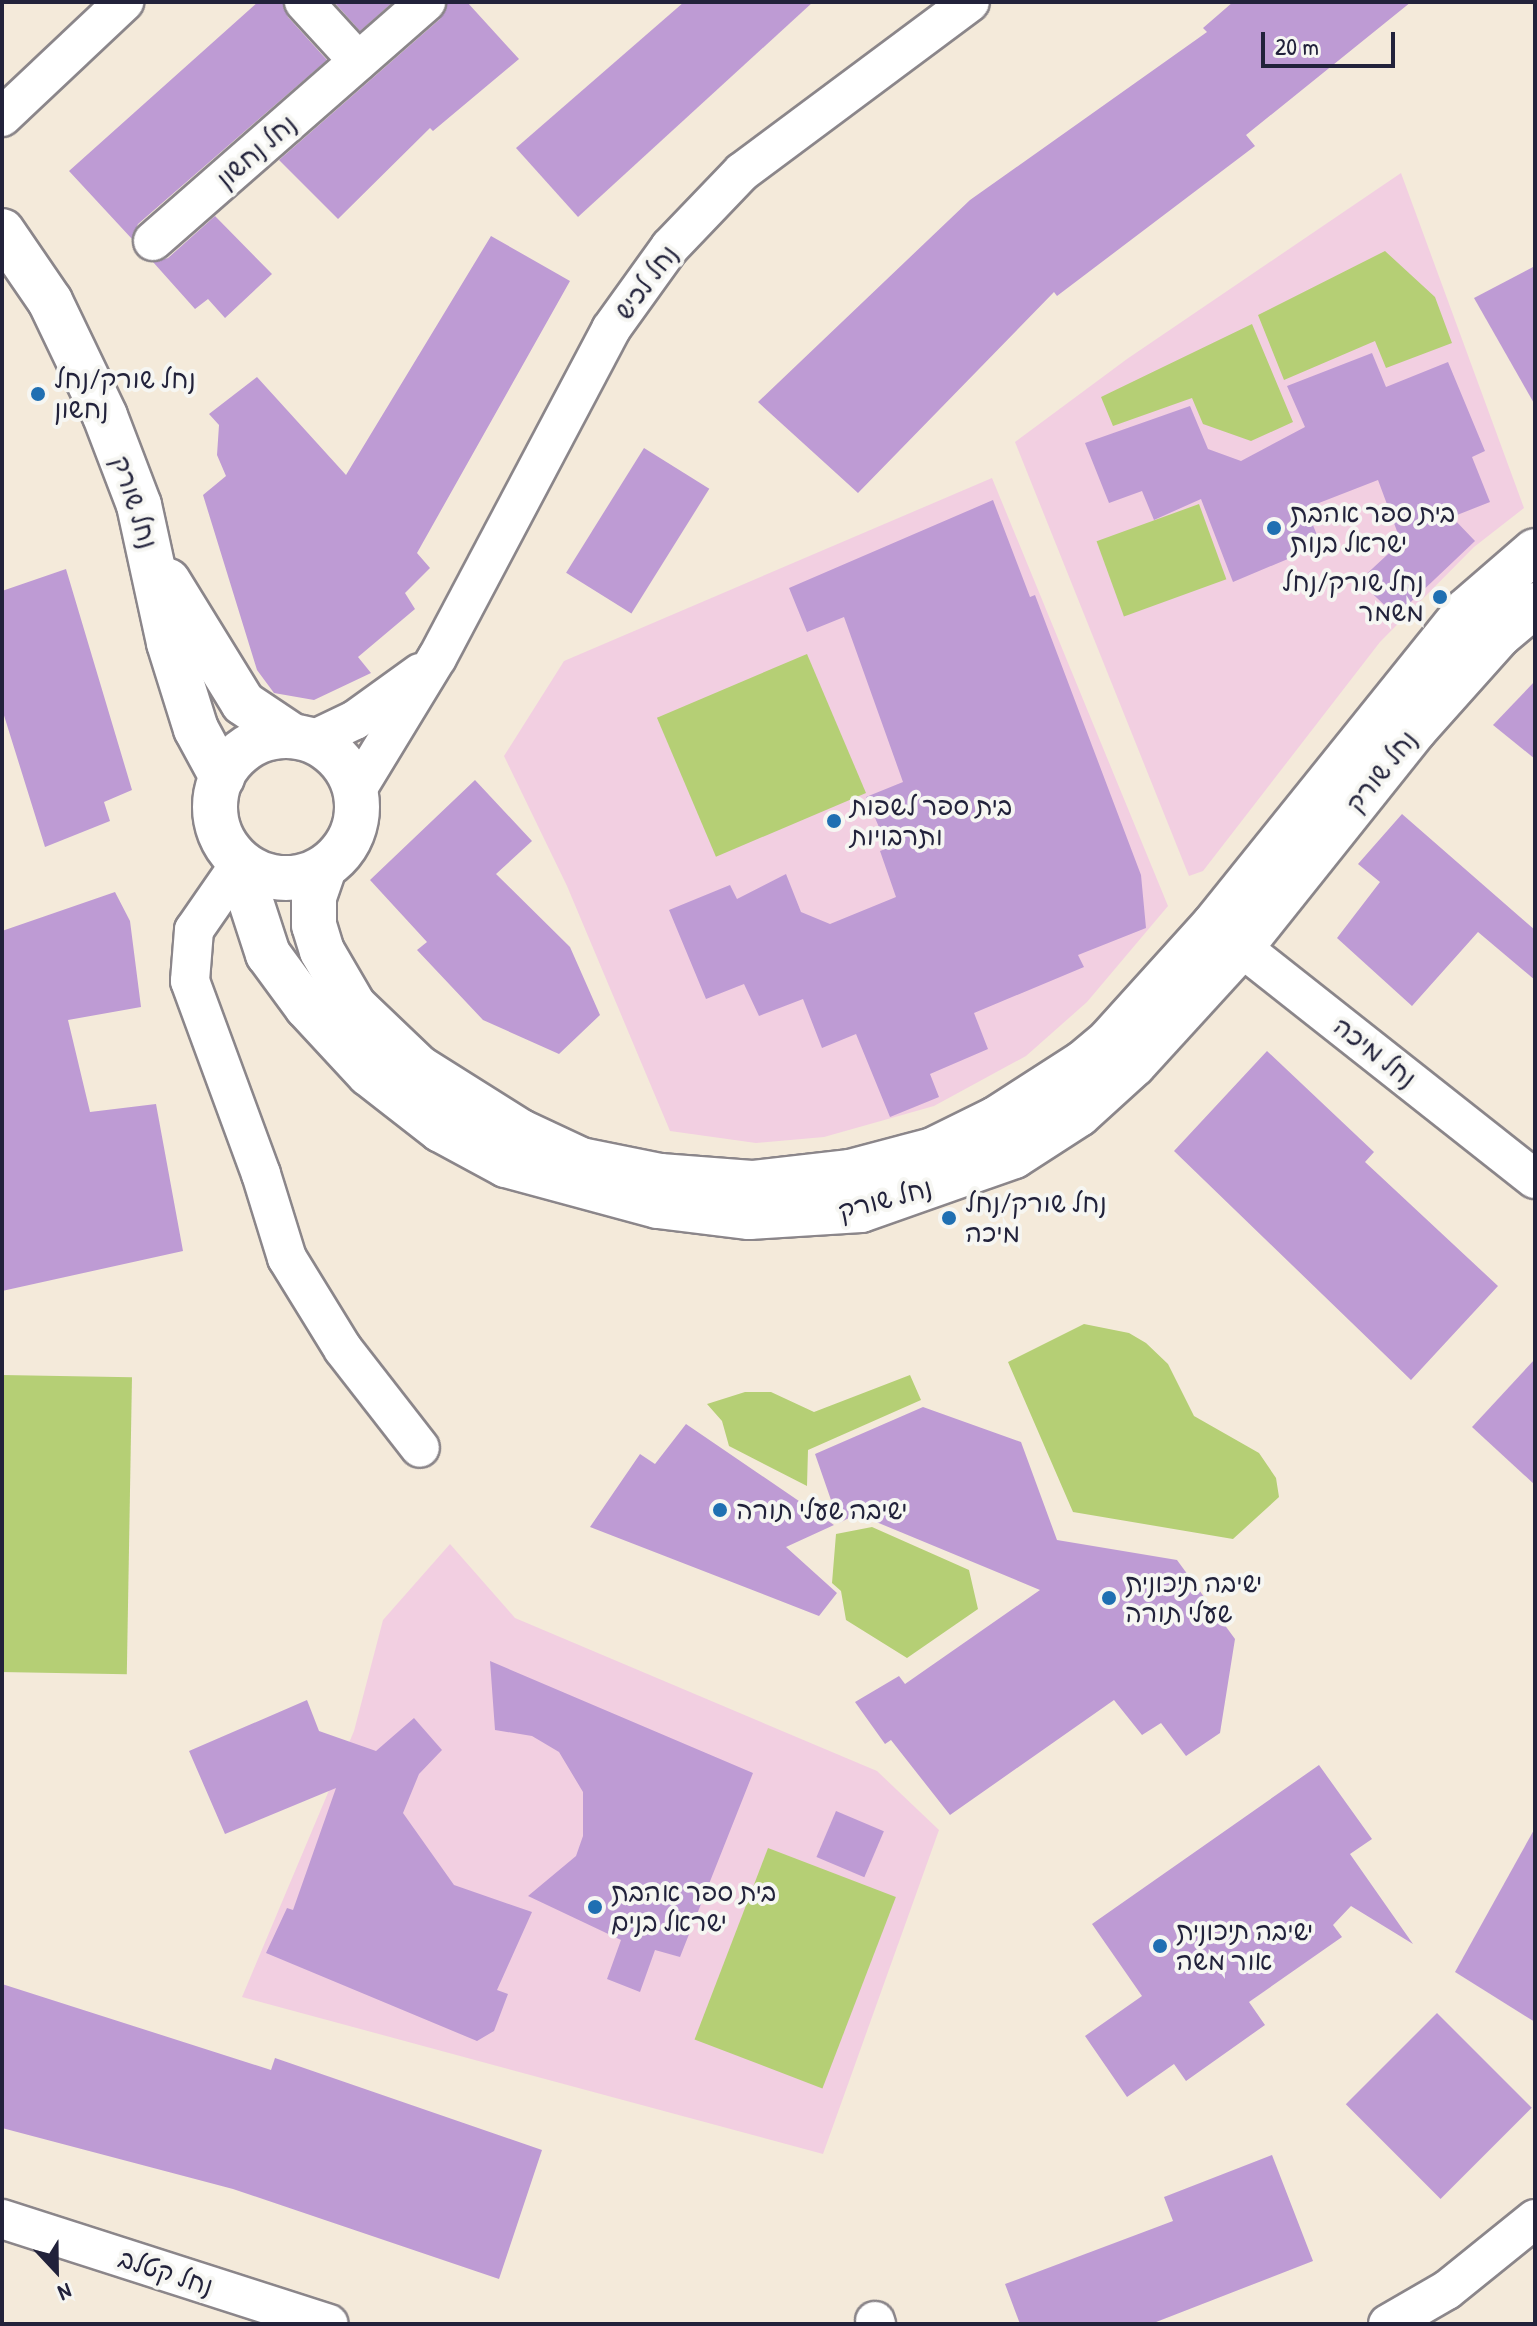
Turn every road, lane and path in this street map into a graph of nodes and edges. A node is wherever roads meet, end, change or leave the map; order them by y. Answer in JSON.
{"nodes":[{"id":1,"x":124,"y":2,"type":"edge"},
{"id":2,"x":304,"y":2,"type":"edge"},
{"id":3,"x":426,"y":2,"type":"edge"},
{"id":4,"x":970,"y":2,"type":"edge"},
{"id":5,"x":358,"y":61,"type":"junction"},
{"id":6,"x":2,"y":117,"type":"edge"},
{"id":7,"x":2,"y":231,"type":"edge"},
{"id":8,"x":153,"y":241,"type":"dead end"},
{"id":9,"x":1535,"y":551,"type":"edge"},
{"id":10,"x":155,"y":563,"type":"junction"},
{"id":11,"x":1535,"y":605,"type":"edge"},
{"id":12,"x":437,"y":658,"type":"junction"},
{"id":13,"x":302,"y":738,"type":"junction"},
{"id":14,"x":222,"y":777,"type":"junction"},
{"id":15,"x":356,"y":791,"type":"junction"},
{"id":16,"x":239,"y":865,"type":"junction"},
{"id":17,"x":324,"y":868,"type":"junction"},
{"id":18,"x":1228,"y":936,"type":"junction"},
{"id":19,"x":1535,"y":1179,"type":"edge"},
{"id":20,"x":420,"y":1448,"type":"dead end"},
{"id":21,"x":2,"y":2219,"type":"edge"},
{"id":22,"x":1535,"y":2219,"type":"edge"},
{"id":23,"x":329,"y":2324,"type":"edge"},
{"id":24,"x":1388,"y":2324,"type":"edge"}],
"edges":[{"from":1,"to":6,"type":"street"},
{"from":2,"to":5,"type":"street"},
{"from":3,"to":5,"type":"street","name":"נחל נחשון"},
{"from":4,"to":12,"type":"street","name":"נחל לכיש"},
{"from":5,"to":8,"type":"street","name":"נחל נחשון"},
{"from":7,"to":10,"type":"street","name":"נחל שורק"},
{"from":9,"to":18,"type":"street","name":"נחל שורק"},
{"from":10,"to":13,"type":"street","name":"נחל שורק"},
{"from":10,"to":14,"type":"street","name":"נחל שורק"},
{"from":11,"to":18,"type":"street","name":"נחל שורק"},
{"from":12,"to":13,"type":"street","name":"נחל לכיש"},
{"from":12,"to":15,"type":"street","name":"נחל לכיש"},
{"from":13,"to":14,"type":"street"},
{"from":13,"to":15,"type":"street"},
{"from":14,"to":16,"type":"street"},
{"from":15,"to":17,"type":"street"},
{"from":16,"to":17,"type":"street"},
{"from":16,"to":18,"type":"street","name":"נחל שורק"},
{"from":16,"to":20,"type":"street"},
{"from":17,"to":18,"type":"street","name":"נחל שורק"},
{"from":18,"to":19,"type":"street","name":"נחל מיכה"},
{"from":21,"to":23,"type":"street","name":"נחל קטלב"},
{"from":22,"to":24,"type":"street"}]}
